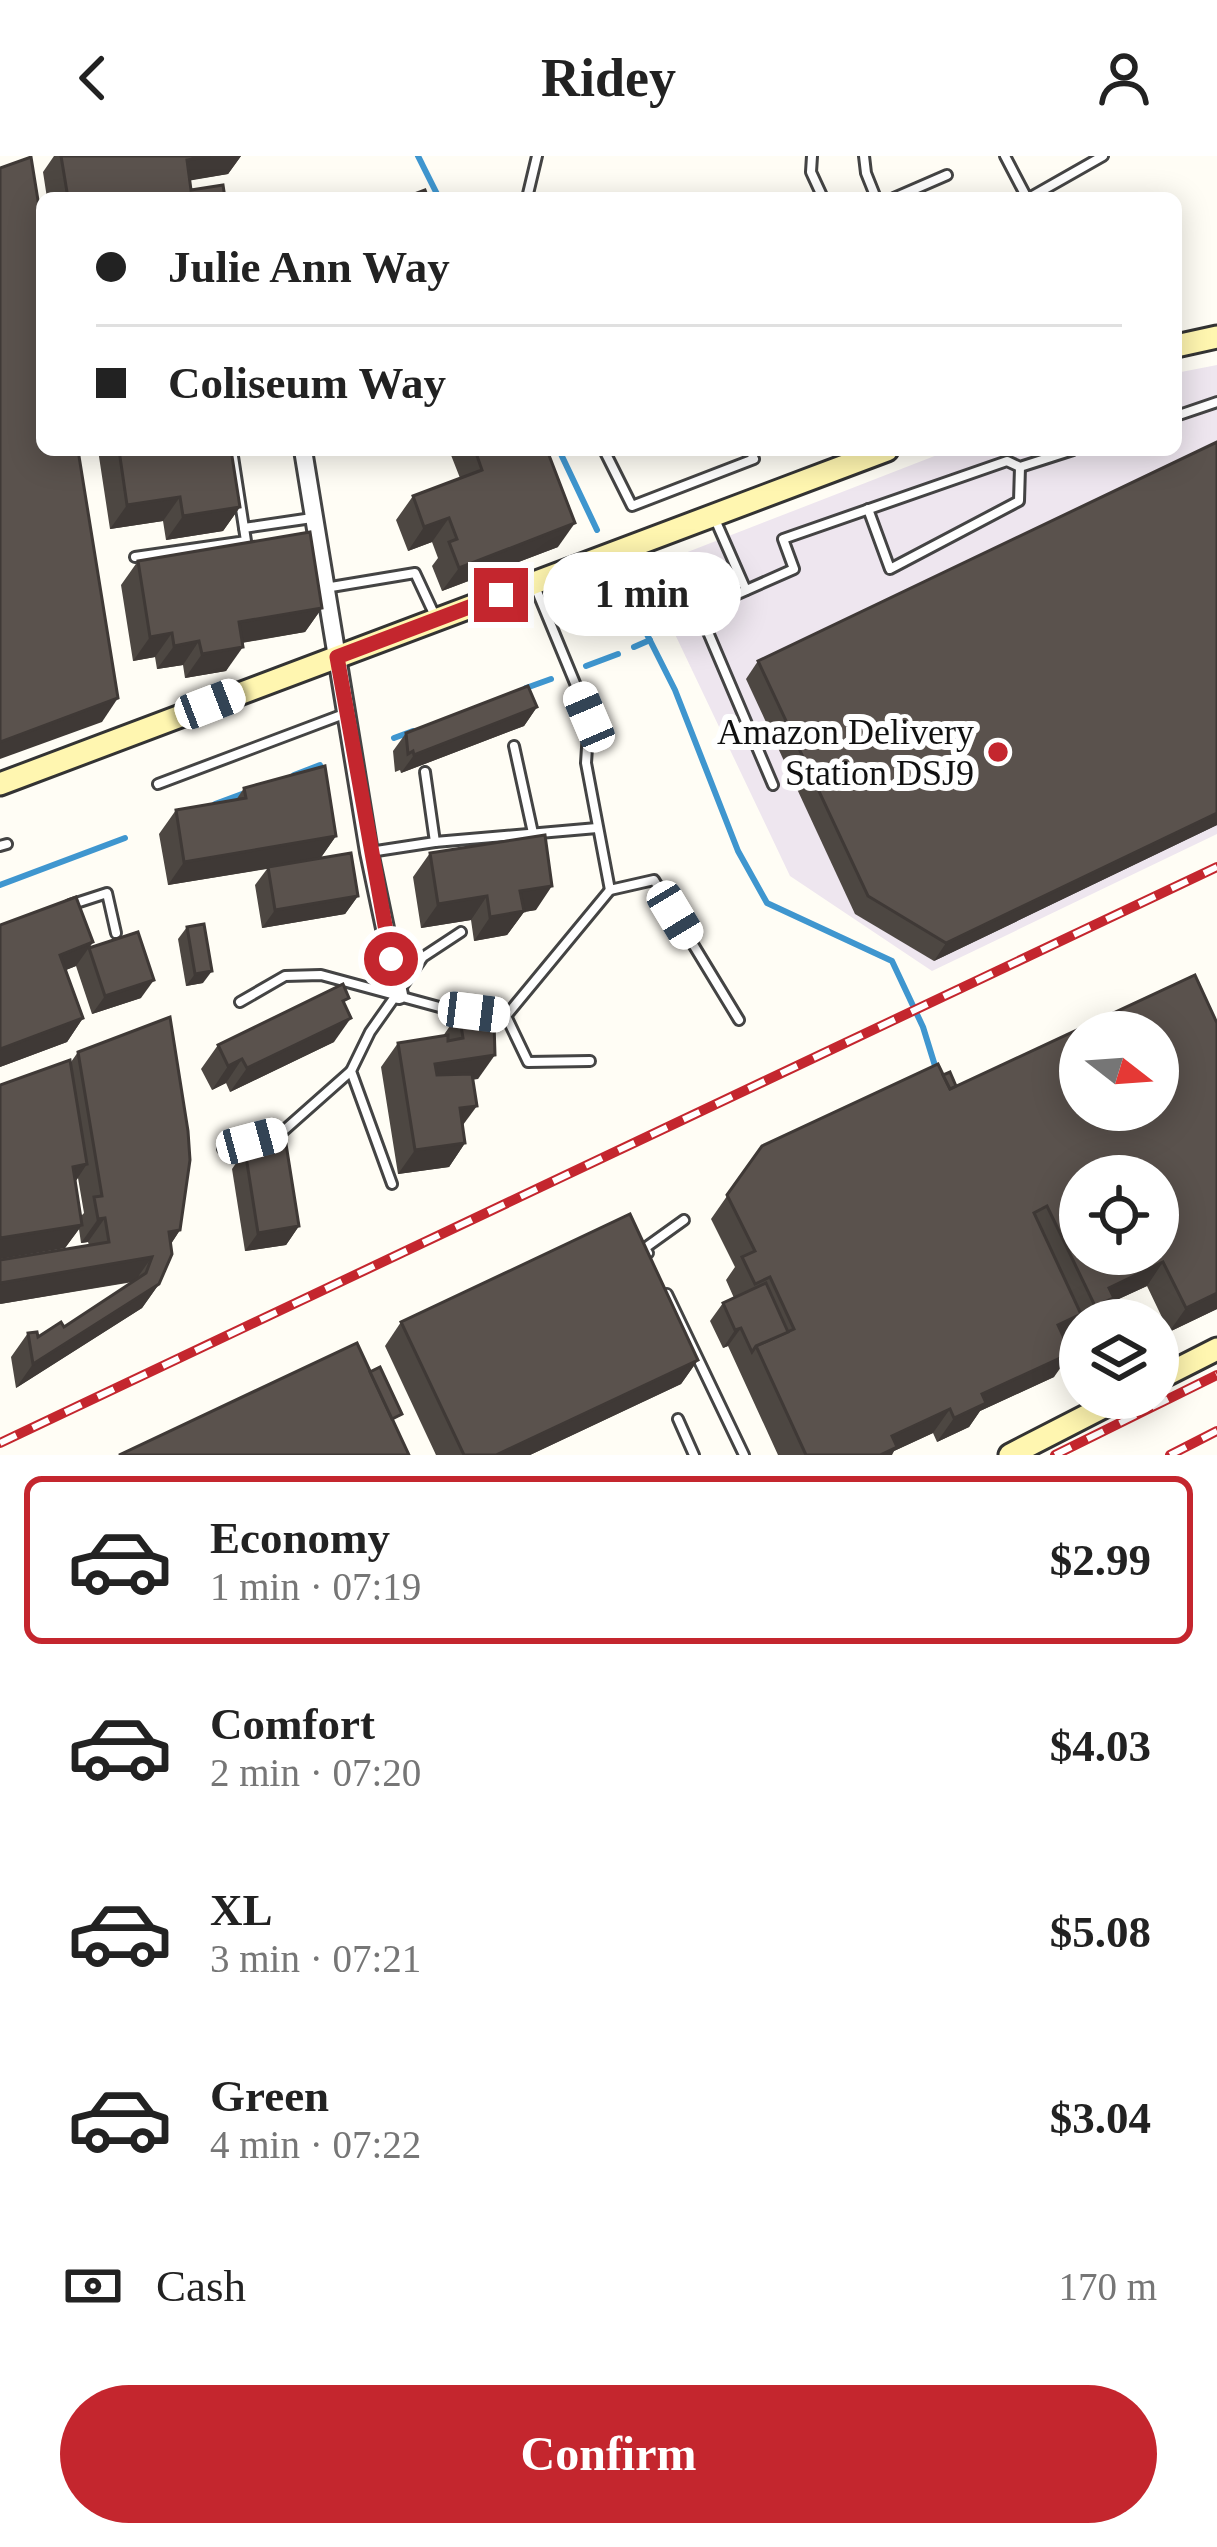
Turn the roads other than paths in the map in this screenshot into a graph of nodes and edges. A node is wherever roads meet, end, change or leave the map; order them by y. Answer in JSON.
{"nodes":[{"id":1,"x":537,"y":156,"type":"edge"},
{"id":2,"x":812,"y":156,"type":"edge"},
{"id":3,"x":864,"y":156,"type":"edge"},
{"id":4,"x":1005,"y":156,"type":"edge"},
{"id":5,"x":1103,"y":156,"type":"edge"},
{"id":6,"x":947,"y":175,"type":"dead end"},
{"id":7,"x":528,"y":192,"type":"edge"},
{"id":8,"x":820,"y":192,"type":"edge"},
{"id":9,"x":874,"y":192,"type":"edge"},
{"id":10,"x":908,"y":192,"type":"edge"},
{"id":11,"x":1025,"y":192,"type":"edge"},
{"id":12,"x":1039,"y":192,"type":"edge"},
{"id":13,"x":1217,"y":337,"type":"edge"},
{"id":14,"x":1182,"y":345,"type":"edge"},
{"id":15,"x":1217,"y":402,"type":"edge"},
{"id":16,"x":1182,"y":414,"type":"edge"},
{"id":17,"x":233,"y":456,"type":"edge"},
{"id":18,"x":304,"y":456,"type":"edge"},
{"id":19,"x":607,"y":456,"type":"edge"},
{"id":20,"x":753,"y":456,"type":"edge"},
{"id":21,"x":871,"y":456,"type":"edge"},
{"id":22,"x":1054,"y":456,"type":"edge"},
{"id":23,"x":1020,"y":467,"type":"junction"},
{"id":24,"x":868,"y":509,"type":"junction"},
{"id":25,"x":714,"y":515,"type":"junction"},
{"id":26,"x":314,"y":518,"type":"junction"},
{"id":27,"x":244,"y":528,"type":"junction"},
{"id":28,"x":135,"y":557,"type":"edge"},
{"id":29,"x":533,"y":583,"type":"junction"},
{"id":30,"x":325,"y":588,"type":"junction"},
{"id":31,"x":746,"y":590,"type":"junction"},
{"id":32,"x":437,"y":619,"type":"junction"},
{"id":33,"x":337,"y":657,"type":"junction"},
{"id":34,"x":346,"y":713,"type":"junction"},
{"id":35,"x":514,"y":746,"type":"dead end"},
{"id":36,"x":425,"y":772,"type":"dead end"},
{"id":37,"x":0,"y":784,"type":"edge"},
{"id":38,"x":158,"y":784,"type":"dead end"},
{"id":39,"x":773,"y":785,"type":"dead end"},
{"id":40,"x":597,"y":828,"type":"junction"},
{"id":41,"x":533,"y":833,"type":"junction"},
{"id":42,"x":435,"y":842,"type":"junction"},
{"id":43,"x":369,"y":852,"type":"junction"},
{"id":44,"x":610,"y":890,"type":"junction"},
{"id":45,"x":64,"y":907,"type":"edge"},
{"id":46,"x":461,"y":932,"type":"dead end"},
{"id":47,"x":116,"y":933,"type":"edge"},
{"id":48,"x":398,"y":994,"type":"junction"},
{"id":49,"x":239,"y":1001,"type":"dead end"},
{"id":50,"x":506,"y":1016,"type":"junction"},
{"id":51,"x":739,"y":1020,"type":"dead end"},
{"id":52,"x":590,"y":1061,"type":"dead end"},
{"id":53,"x":351,"y":1071,"type":"junction"},
{"id":54,"x":223,"y":1149,"type":"dead end"},
{"id":55,"x":392,"y":1184,"type":"dead end"},
{"id":56,"x":684,"y":1220,"type":"dead end"},
{"id":57,"x":655,"y":1269,"type":"edge"},
{"id":58,"x":665,"y":1290,"type":"edge"},
{"id":59,"x":1217,"y":1349,"type":"edge"},
{"id":60,"x":1179,"y":1368,"type":"edge"},
{"id":61,"x":677,"y":1419,"type":"dead end"},
{"id":62,"x":1080,"y":1419,"type":"edge"},
{"id":63,"x":694,"y":1455,"type":"edge"},
{"id":64,"x":744,"y":1455,"type":"edge"},
{"id":65,"x":1010,"y":1455,"type":"edge"}],
"edges":[{"from":1,"to":7,"type":"lane"},
{"from":2,"to":8,"type":"lane"},
{"from":3,"to":9,"type":"lane"},
{"from":4,"to":11,"type":"lane"},
{"from":5,"to":12,"type":"lane"},
{"from":6,"to":10,"type":"lane"},
{"from":13,"to":14,"type":"street"},
{"from":15,"to":16,"type":"lane"},
{"from":17,"to":27,"type":"lane"},
{"from":18,"to":26,"type":"street"},
{"from":19,"to":20,"type":"lane"},
{"from":21,"to":25,"type":"street"},
{"from":22,"to":23,"type":"lane"},
{"from":23,"to":24,"type":"lane"},
{"from":23,"to":24,"type":"lane"},
{"from":24,"to":31,"type":"lane"},
{"from":25,"to":29,"type":"street"},
{"from":25,"to":31,"type":"lane"},
{"from":26,"to":27,"type":"lane"},
{"from":26,"to":30,"type":"street"},
{"from":27,"to":28,"type":"lane"},
{"from":29,"to":32,"type":"street"},
{"from":29,"to":40,"type":"lane"},
{"from":30,"to":32,"type":"lane"},
{"from":30,"to":33,"type":"street"},
{"from":31,"to":39,"type":"lane"},
{"from":32,"to":33,"type":"street"},
{"from":33,"to":34,"type":"street"},
{"from":33,"to":37,"type":"street"},
{"from":34,"to":38,"type":"lane"},
{"from":34,"to":43,"type":"street"},
{"from":35,"to":41,"type":"lane"},
{"from":36,"to":42,"type":"lane"},
{"from":40,"to":41,"type":"lane"},
{"from":40,"to":44,"type":"lane"},
{"from":41,"to":42,"type":"lane"},
{"from":42,"to":43,"type":"lane"},
{"from":43,"to":48,"type":"street"},
{"from":44,"to":50,"type":"lane"},
{"from":44,"to":51,"type":"lane"},
{"from":45,"to":47,"type":"lane"},
{"from":46,"to":48,"type":"lane"},
{"from":48,"to":49,"type":"lane"},
{"from":48,"to":50,"type":"lane"},
{"from":48,"to":53,"type":"lane"},
{"from":50,"to":52,"type":"lane"},
{"from":53,"to":54,"type":"lane"},
{"from":53,"to":55,"type":"lane"},
{"from":56,"to":57,"type":"lane"},
{"from":58,"to":64,"type":"lane"},
{"from":59,"to":60,"type":"street"},
{"from":61,"to":63,"type":"lane"},
{"from":62,"to":65,"type":"street"}]}
